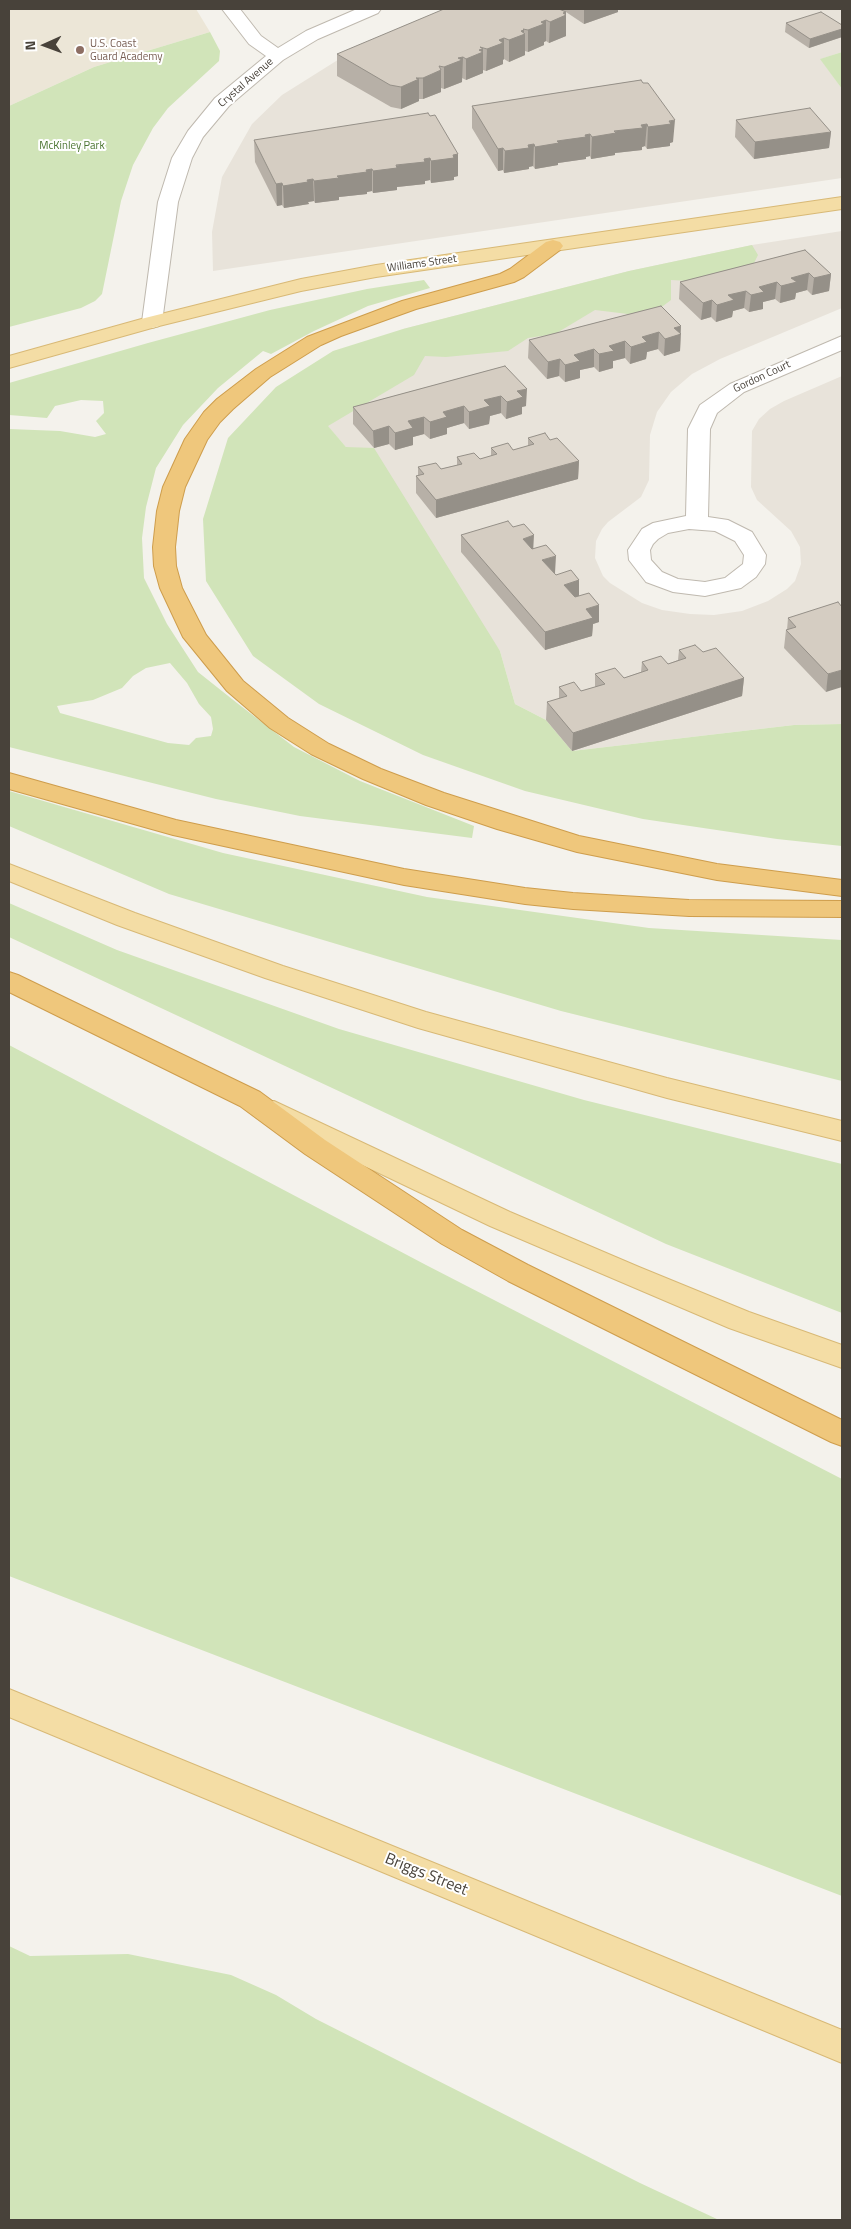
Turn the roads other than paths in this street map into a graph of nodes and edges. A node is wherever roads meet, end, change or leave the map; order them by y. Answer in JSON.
{"nodes":[{"id":1,"x":231,"y":9,"type":"edge"},
{"id":2,"x":372,"y":9,"type":"edge"},
{"id":3,"x":277,"y":56,"type":"junction"},
{"id":4,"x":842,"y":203,"type":"edge"},
{"id":5,"x":553,"y":246,"type":"junction"},
{"id":6,"x":152,"y":322,"type":"junction"},
{"id":7,"x":842,"y":342,"type":"edge"},
{"id":8,"x":9,"y":362,"type":"edge"},
{"id":9,"x":697,"y":522,"type":"junction"},
{"id":10,"x":9,"y":781,"type":"edge"},
{"id":11,"x":9,"y":872,"type":"edge"},
{"id":12,"x":842,"y":888,"type":"edge"},
{"id":13,"x":842,"y":909,"type":"edge"},
{"id":14,"x":9,"y":981,"type":"edge"},
{"id":15,"x":250,"y":1099,"type":"junction"},
{"id":16,"x":842,"y":1131,"type":"edge"},
{"id":17,"x":842,"y":1357,"type":"edge"},
{"id":18,"x":842,"y":1434,"type":"edge"},
{"id":19,"x":9,"y":1703,"type":"edge"},
{"id":20,"x":842,"y":2047,"type":"edge"}],
"edges":[{"from":1,"to":3,"type":"street"},
{"from":2,"to":3,"type":"street","name":"Crystal Avenue"},
{"from":3,"to":6,"type":"street","name":"Crystal Avenue"},
{"from":4,"to":5,"type":"main road","name":"Williams Street"},
{"from":5,"to":6,"type":"main road","name":"Williams Street"},
{"from":5,"to":12,"type":"highway"},
{"from":6,"to":8,"type":"main road","name":"Williams Street"},
{"from":7,"to":9,"type":"street","name":"Gordon Court"},
{"from":9,"to":9,"type":"street"},
{"from":10,"to":13,"type":"highway"},
{"from":11,"to":16,"type":"main road"},
{"from":14,"to":15,"type":"highway"},
{"from":15,"to":17,"type":"main road"},
{"from":15,"to":18,"type":"highway"},
{"from":19,"to":20,"type":"main road","name":"Briggs Street"}]}
